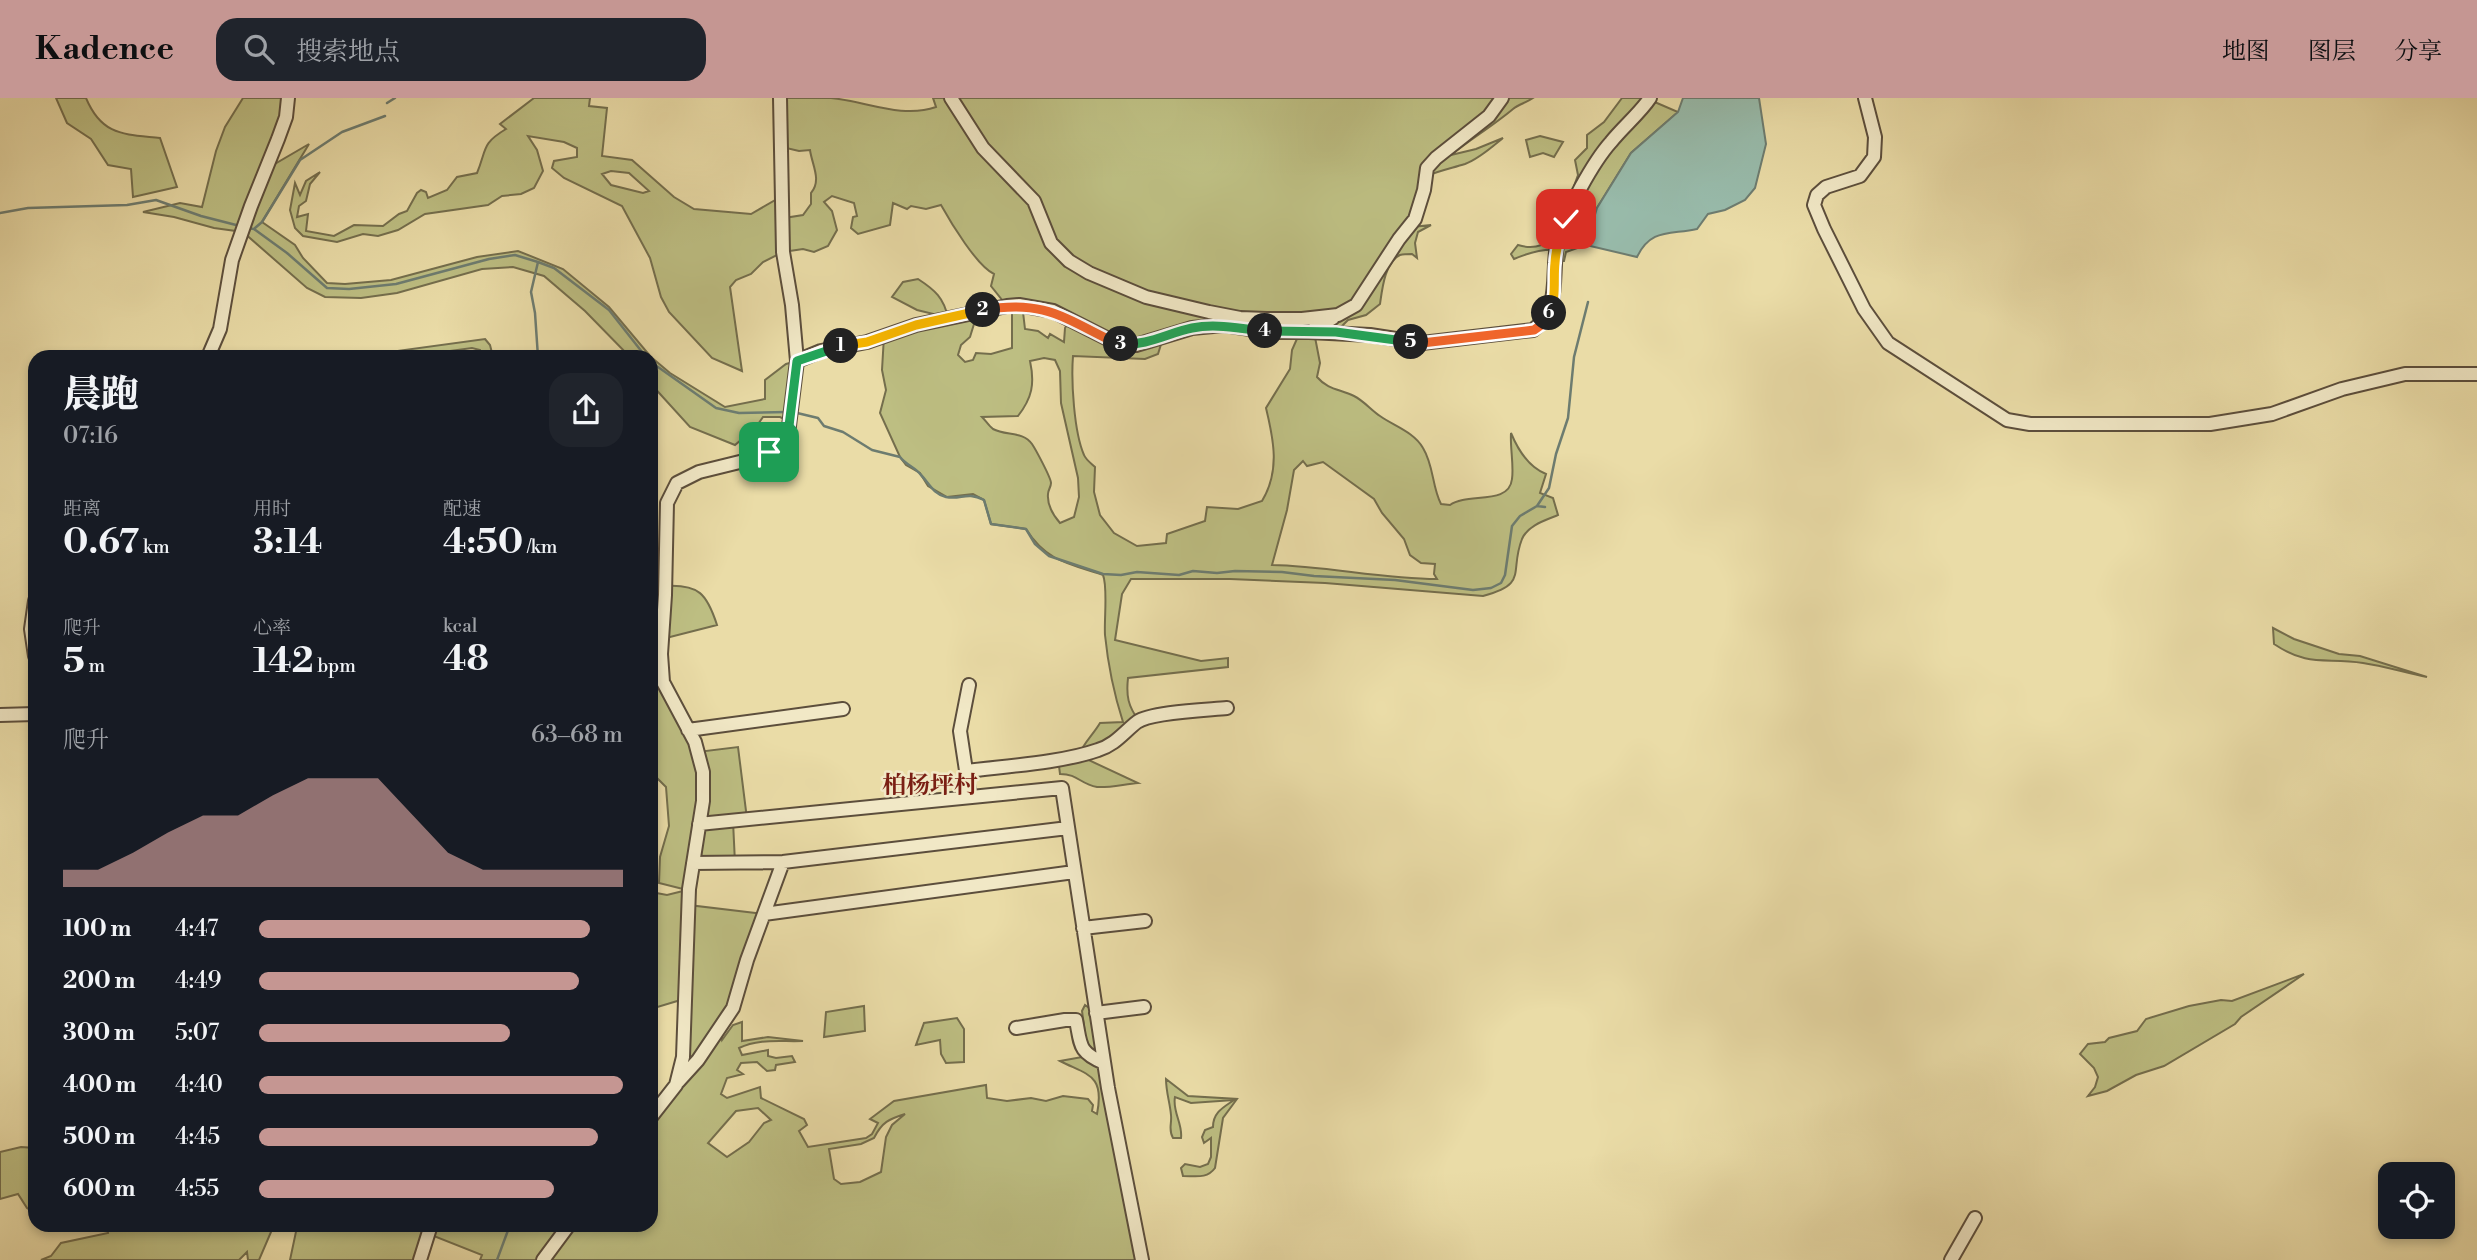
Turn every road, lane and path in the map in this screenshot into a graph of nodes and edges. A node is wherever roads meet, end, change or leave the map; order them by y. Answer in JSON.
{"nodes":[{"id":1,"x":288,"y":98,"type":"edge"},
{"id":2,"x":780,"y":98,"type":"edge"},
{"id":3,"x":951,"y":98,"type":"edge"},
{"id":4,"x":1502,"y":98,"type":"edge"},
{"id":5,"x":1650,"y":98,"type":"edge"},
{"id":6,"x":1865,"y":98,"type":"edge"},
{"id":7,"x":1338,"y":315,"type":"junction"},
{"id":8,"x":1309,"y":332,"type":"junction"},
{"id":9,"x":211,"y":350,"type":"edge"},
{"id":10,"x":797,"y":361,"type":"junction"},
{"id":11,"x":2477,"y":374,"type":"edge"},
{"id":12,"x":969,"y":685,"type":"dead end"},
{"id":13,"x":1227,"y":708,"type":"dead end"},
{"id":14,"x":843,"y":709,"type":"dead end"},
{"id":15,"x":28,"y":714,"type":"edge"},
{"id":16,"x":0,"y":715,"type":"edge"},
{"id":17,"x":688,"y":730,"type":"junction"},
{"id":18,"x":966,"y":771,"type":"junction"},
{"id":19,"x":970,"y":797,"type":"junction"},
{"id":20,"x":699,"y":824,"type":"junction"},
{"id":21,"x":1068,"y":828,"type":"junction"},
{"id":22,"x":783,"y":862,"type":"junction"},
{"id":23,"x":693,"y":863,"type":"junction"},
{"id":24,"x":1074,"y":872,"type":"junction"},
{"id":25,"x":764,"y":914,"type":"junction"},
{"id":26,"x":1145,"y":921,"type":"dead end"},
{"id":27,"x":1083,"y":928,"type":"junction"},
{"id":28,"x":1144,"y":1007,"type":"dead end"},
{"id":29,"x":1096,"y":1013,"type":"junction"},
{"id":30,"x":1016,"y":1028,"type":"dead end"},
{"id":31,"x":1104,"y":1063,"type":"junction"},
{"id":32,"x":676,"y":1085,"type":"junction"},
{"id":33,"x":658,"y":1108,"type":"edge"},
{"id":34,"x":1975,"y":1218,"type":"dead end"},
{"id":35,"x":430,"y":1232,"type":"edge"},
{"id":36,"x":564,"y":1232,"type":"edge"},
{"id":37,"x":420,"y":1260,"type":"edge"},
{"id":38,"x":543,"y":1260,"type":"edge"},
{"id":39,"x":1142,"y":1260,"type":"edge"},
{"id":40,"x":1951,"y":1260,"type":"edge"}],
"edges":[{"from":1,"to":9,"type":"street"},
{"from":2,"to":10,"type":"street"},
{"from":3,"to":7,"type":"street"},
{"from":4,"to":7,"type":"street"},
{"from":5,"to":8,"type":"street"},
{"from":6,"to":11,"type":"street"},
{"from":7,"to":8,"type":"street"},
{"from":8,"to":10,"type":"street"},
{"from":10,"to":17,"type":"street"},
{"from":12,"to":18,"type":"street"},
{"from":13,"to":18,"type":"street"},
{"from":14,"to":17,"type":"street"},
{"from":15,"to":16,"type":"street"},
{"from":17,"to":20,"type":"street"},
{"from":18,"to":19,"type":"street"},
{"from":19,"to":20,"type":"street"},
{"from":19,"to":21,"type":"street"},
{"from":20,"to":23,"type":"street"},
{"from":21,"to":22,"type":"street"},
{"from":21,"to":24,"type":"street"},
{"from":22,"to":23,"type":"street"},
{"from":22,"to":25,"type":"street"},
{"from":23,"to":32,"type":"street"},
{"from":24,"to":25,"type":"street"},
{"from":24,"to":27,"type":"street"},
{"from":25,"to":32,"type":"street"},
{"from":26,"to":27,"type":"street"},
{"from":27,"to":29,"type":"street"},
{"from":28,"to":29,"type":"street"},
{"from":29,"to":31,"type":"street"},
{"from":30,"to":31,"type":"street"},
{"from":31,"to":39,"type":"street"},
{"from":32,"to":33,"type":"street"},
{"from":34,"to":40,"type":"street"},
{"from":35,"to":37,"type":"street"},
{"from":36,"to":38,"type":"street"}]}
